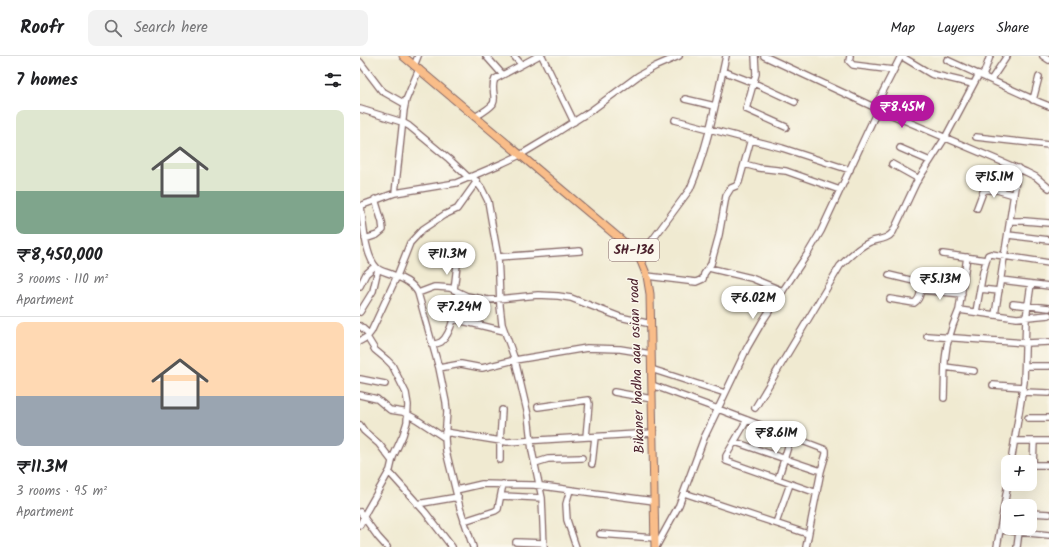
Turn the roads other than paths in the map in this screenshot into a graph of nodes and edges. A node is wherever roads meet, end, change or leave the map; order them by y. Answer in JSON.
{"nodes":[{"id":1,"x":403,"y":56,"type":"edge"},
{"id":2,"x":418,"y":56,"type":"edge"},
{"id":3,"x":486,"y":56,"type":"edge"},
{"id":4,"x":514,"y":56,"type":"edge"},
{"id":5,"x":538,"y":56,"type":"edge"},
{"id":6,"x":542,"y":56,"type":"edge"},
{"id":7,"x":679,"y":56,"type":"edge"},
{"id":8,"x":726,"y":56,"type":"edge"},
{"id":9,"x":755,"y":56,"type":"edge"},
{"id":10,"x":764,"y":56,"type":"edge"},
{"id":11,"x":850,"y":56,"type":"edge"},
{"id":12,"x":901,"y":56,"type":"edge"},
{"id":13,"x":990,"y":56,"type":"edge"},
{"id":14,"x":1007,"y":56,"type":"edge"},
{"id":15,"x":1043,"y":56,"type":"edge"},
{"id":16,"x":947,"y":60,"type":"dead end"},
{"id":17,"x":1049,"y":60,"type":"edge"},
{"id":18,"x":360,"y":62,"type":"edge"},
{"id":19,"x":521,"y":64,"type":"junction"},
{"id":20,"x":416,"y":67,"type":"junction"},
{"id":21,"x":893,"y":70,"type":"junction"},
{"id":22,"x":723,"y":71,"type":"junction"},
{"id":23,"x":502,"y":74,"type":"junction"},
{"id":24,"x":981,"y":75,"type":"junction"},
{"id":25,"x":1039,"y":77,"type":"dead end"},
{"id":26,"x":991,"y":80,"type":"junction"},
{"id":27,"x":754,"y":83,"type":"junction"},
{"id":28,"x":973,"y":84,"type":"junction"},
{"id":29,"x":685,"y":99,"type":"dead end"},
{"id":30,"x":1033,"y":100,"type":"junction"},
{"id":31,"x":795,"y":102,"type":"dead end"},
{"id":32,"x":405,"y":104,"type":"junction"},
{"id":33,"x":715,"y":106,"type":"junction"},
{"id":34,"x":1049,"y":106,"type":"edge"},
{"id":35,"x":877,"y":108,"type":"junction"},
{"id":36,"x":360,"y":109,"type":"edge"},
{"id":37,"x":475,"y":117,"type":"junction"},
{"id":38,"x":675,"y":120,"type":"dead end"},
{"id":39,"x":402,"y":122,"type":"junction"},
{"id":40,"x":574,"y":122,"type":"junction"},
{"id":41,"x":786,"y":127,"type":"dead end"},
{"id":42,"x":709,"y":129,"type":"junction"},
{"id":43,"x":976,"y":137,"type":"dead end"},
{"id":44,"x":945,"y":138,"type":"junction"},
{"id":45,"x":751,"y":139,"type":"junction"},
{"id":46,"x":1049,"y":145,"type":"edge"},
{"id":47,"x":900,"y":148,"type":"dead end"},
{"id":48,"x":520,"y":155,"type":"junction"},
{"id":49,"x":930,"y":160,"type":"junction"},
{"id":50,"x":744,"y":164,"type":"junction"},
{"id":51,"x":892,"y":164,"type":"dead end"},
{"id":52,"x":1018,"y":168,"type":"junction"},
{"id":53,"x":850,"y":170,"type":"junction"},
{"id":54,"x":919,"y":178,"type":"junction"},
{"id":55,"x":473,"y":179,"type":"junction"},
{"id":56,"x":1049,"y":188,"type":"edge"},
{"id":57,"x":840,"y":190,"type":"junction"},
{"id":58,"x":395,"y":193,"type":"junction"},
{"id":59,"x":1014,"y":195,"type":"junction"},
{"id":60,"x":375,"y":199,"type":"junction"},
{"id":61,"x":360,"y":206,"type":"edge"},
{"id":62,"x":977,"y":208,"type":"dead end"},
{"id":63,"x":1010,"y":221,"type":"junction"},
{"id":64,"x":1049,"y":223,"type":"edge"},
{"id":65,"x":1008,"y":235,"type":"junction"},
{"id":66,"x":365,"y":239,"type":"junction"},
{"id":67,"x":1049,"y":240,"type":"edge"},
{"id":68,"x":363,"y":245,"type":"edge"},
{"id":69,"x":580,"y":251,"type":"dead end"},
{"id":70,"x":943,"y":254,"type":"dead end"},
{"id":71,"x":1005,"y":256,"type":"junction"},
{"id":72,"x":498,"y":257,"type":"junction"},
{"id":73,"x":967,"y":257,"type":"junction"},
{"id":74,"x":986,"y":260,"type":"junction"},
{"id":75,"x":642,"y":262,"type":"junction"},
{"id":76,"x":1049,"y":263,"type":"edge"},
{"id":77,"x":457,"y":265,"type":"dead end"},
{"id":78,"x":376,"y":267,"type":"junction"},
{"id":79,"x":709,"y":268,"type":"junction"},
{"id":80,"x":889,"y":275,"type":"dead end"},
{"id":81,"x":397,"y":276,"type":"junction"},
{"id":82,"x":648,"y":276,"type":"junction"},
{"id":83,"x":362,"y":278,"type":"edge"},
{"id":84,"x":1001,"y":280,"type":"junction"},
{"id":85,"x":1031,"y":284,"type":"junction"},
{"id":86,"x":360,"y":286,"type":"edge"},
{"id":87,"x":1049,"y":286,"type":"edge"},
{"id":88,"x":980,"y":289,"type":"junction"},
{"id":89,"x":920,"y":290,"type":"junction"},
{"id":90,"x":783,"y":291,"type":"junction"},
{"id":91,"x":999,"y":291,"type":"junction"},
{"id":92,"x":456,"y":292,"type":"junction"},
{"id":93,"x":418,"y":293,"type":"junction"},
{"id":94,"x":962,"y":294,"type":"junction"},
{"id":95,"x":500,"y":298,"type":"junction"},
{"id":96,"x":890,"y":299,"type":"dead end"},
{"id":97,"x":1013,"y":304,"type":"dead end"},
{"id":98,"x":1027,"y":306,"type":"junction"},
{"id":99,"x":1049,"y":308,"type":"edge"},
{"id":100,"x":959,"y":310,"type":"junction"},
{"id":101,"x":360,"y":312,"type":"edge"},
{"id":102,"x":976,"y":312,"type":"junction"},
{"id":103,"x":995,"y":315,"type":"junction"},
{"id":104,"x":1049,"y":315,"type":"edge"},
{"id":105,"x":1026,"y":318,"type":"junction"},
{"id":106,"x":454,"y":319,"type":"junction"},
{"id":107,"x":651,"y":324,"type":"junction"},
{"id":108,"x":360,"y":326,"type":"edge"},
{"id":109,"x":504,"y":331,"type":"junction"},
{"id":110,"x":368,"y":336,"type":"junction"},
{"id":111,"x":928,"y":336,"type":"dead end"},
{"id":112,"x":949,"y":337,"type":"junction"},
{"id":113,"x":360,"y":341,"type":"edge"},
{"id":114,"x":1049,"y":342,"type":"edge"},
{"id":115,"x":1026,"y":343,"type":"junction"},
{"id":116,"x":432,"y":345,"type":"junction"},
{"id":117,"x":651,"y":354,"type":"junction"},
{"id":118,"x":515,"y":360,"type":"junction"},
{"id":119,"x":1024,"y":366,"type":"junction"},
{"id":120,"x":1049,"y":366,"type":"edge"},
{"id":121,"x":945,"y":367,"type":"junction"},
{"id":122,"x":439,"y":368,"type":"junction"},
{"id":123,"x":651,"y":369,"type":"junction"},
{"id":124,"x":974,"y":371,"type":"dead end"},
{"id":125,"x":360,"y":379,"type":"edge"},
{"id":126,"x":385,"y":384,"type":"dead end"},
{"id":127,"x":652,"y":385,"type":"junction"},
{"id":128,"x":993,"y":385,"type":"dead end"},
{"id":129,"x":1022,"y":390,"type":"junction"},
{"id":130,"x":614,"y":392,"type":"dead end"},
{"id":131,"x":725,"y":393,"type":"junction"},
{"id":132,"x":1049,"y":393,"type":"edge"},
{"id":133,"x":360,"y":395,"type":"edge"},
{"id":134,"x":944,"y":398,"type":"dead end"},
{"id":135,"x":652,"y":399,"type":"junction"},
{"id":136,"x":538,"y":407,"type":"dead end"},
{"id":137,"x":755,"y":408,"type":"dead end"},
{"id":138,"x":718,"y":409,"type":"junction"},
{"id":139,"x":502,"y":410,"type":"dead end"},
{"id":140,"x":407,"y":414,"type":"junction"},
{"id":141,"x":1028,"y":418,"type":"dead end"},
{"id":142,"x":1049,"y":418,"type":"edge"},
{"id":143,"x":747,"y":420,"type":"junction"},
{"id":144,"x":360,"y":425,"type":"edge"},
{"id":145,"x":653,"y":433,"type":"junction"},
{"id":146,"x":445,"y":435,"type":"junction"},
{"id":147,"x":586,"y":437,"type":"junction"},
{"id":148,"x":594,"y":437,"type":"junction"},
{"id":149,"x":791,"y":437,"type":"junction"},
{"id":150,"x":531,"y":440,"type":"junction"},
{"id":151,"x":500,"y":441,"type":"junction"},
{"id":152,"x":1015,"y":441,"type":"junction"},
{"id":153,"x":1034,"y":441,"type":"junction"},
{"id":154,"x":1049,"y":441,"type":"edge"},
{"id":155,"x":735,"y":442,"type":"junction"},
{"id":156,"x":1012,"y":455,"type":"edge"},
{"id":157,"x":1032,"y":455,"type":"edge"},
{"id":158,"x":582,"y":458,"type":"dead end"},
{"id":159,"x":784,"y":458,"type":"junction"},
{"id":160,"x":500,"y":460,"type":"dead end"},
{"id":161,"x":392,"y":461,"type":"junction"},
{"id":162,"x":535,"y":463,"type":"junction"},
{"id":163,"x":592,"y":464,"type":"dead end"},
{"id":164,"x":1037,"y":465,"type":"edge"},
{"id":165,"x":1049,"y":465,"type":"edge"},
{"id":166,"x":822,"y":471,"type":"junction"},
{"id":167,"x":389,"y":472,"type":"junction"},
{"id":168,"x":778,"y":479,"type":"junction"},
{"id":169,"x":503,"y":484,"type":"junction"},
{"id":170,"x":790,"y":484,"type":"junction"},
{"id":171,"x":540,"y":486,"type":"junction"},
{"id":172,"x":456,"y":490,"type":"junction"},
{"id":173,"x":570,"y":490,"type":"junction"},
{"id":174,"x":684,"y":493,"type":"junction"},
{"id":175,"x":817,"y":493,"type":"junction"},
{"id":176,"x":501,"y":496,"type":"junction"},
{"id":177,"x":458,"y":497,"type":"junction"},
{"id":178,"x":542,"y":498,"type":"junction"},
{"id":179,"x":654,"y":501,"type":"junction"},
{"id":180,"x":417,"y":504,"type":"junction"},
{"id":181,"x":1037,"y":513,"type":"edge"},
{"id":182,"x":362,"y":514,"type":"edge"},
{"id":183,"x":1049,"y":514,"type":"edge"},
{"id":184,"x":464,"y":521,"type":"junction"},
{"id":185,"x":776,"y":523,"type":"junction"},
{"id":186,"x":360,"y":526,"type":"edge"},
{"id":187,"x":1001,"y":527,"type":"edge"},
{"id":188,"x":1000,"y":530,"type":"joint"},
{"id":189,"x":600,"y":534,"type":"dead end"},
{"id":190,"x":808,"y":534,"type":"junction"},
{"id":191,"x":1037,"y":534,"type":"edge"},
{"id":192,"x":1019,"y":535,"type":"edge"},
{"id":193,"x":1049,"y":535,"type":"edge"},
{"id":194,"x":655,"y":538,"type":"junction"},
{"id":195,"x":516,"y":542,"type":"dead end"},
{"id":196,"x":544,"y":545,"type":"edge"},
{"id":197,"x":388,"y":547,"type":"edge"},
{"id":198,"x":452,"y":547,"type":"edge"},
{"id":199,"x":473,"y":547,"type":"edge"},
{"id":200,"x":576,"y":547,"type":"edge"},
{"id":201,"x":655,"y":547,"type":"edge"},
{"id":202,"x":806,"y":547,"type":"edge"},
{"id":203,"x":997,"y":547,"type":"edge"},
{"id":204,"x":1017,"y":547,"type":"edge"}],
"edges":[{"from":1,"to":20,"type":"main road","name":"Bikaner hadha aau osian road","number":"SH-136"},
{"from":2,"to":20,"type":"street"},
{"from":3,"to":23,"type":"street"},
{"from":4,"to":19,"type":"street"},
{"from":5,"to":19,"type":"street"},
{"from":6,"to":40,"type":"street"},
{"from":7,"to":40,"type":"street"},
{"from":8,"to":22,"type":"street"},
{"from":9,"to":27,"type":"street"},
{"from":10,"to":35,"type":"street"},
{"from":11,"to":21,"type":"street"},
{"from":12,"to":21,"type":"street"},
{"from":12,"to":28,"type":"street"},
{"from":13,"to":24,"type":"street"},
{"from":14,"to":26,"type":"street"},
{"from":15,"to":17,"type":"street"},
{"from":16,"to":24,"type":"street"},
{"from":18,"to":32,"type":"street"},
{"from":19,"to":23,"type":"street"},
{"from":20,"to":32,"type":"street"},
{"from":20,"to":37,"type":"main road","name":"Bikaner hadha aau osian road","number":"SH-136"},
{"from":21,"to":35,"type":"street"},
{"from":22,"to":27,"type":"street"},
{"from":22,"to":33,"type":"street"},
{"from":23,"to":37,"type":"street"},
{"from":24,"to":26,"type":"street"},
{"from":24,"to":28,"type":"street"},
{"from":25,"to":30,"type":"street"},
{"from":26,"to":30,"type":"street"},
{"from":27,"to":31,"type":"street"},
{"from":27,"to":41,"type":"street"},
{"from":28,"to":44,"type":"street"},
{"from":29,"to":33,"type":"street"},
{"from":30,"to":34,"type":"street"},
{"from":32,"to":39,"type":"street"},
{"from":33,"to":42,"type":"street"},
{"from":35,"to":44,"type":"street"},
{"from":35,"to":53,"type":"street"},
{"from":36,"to":39,"type":"street"},
{"from":37,"to":48,"type":"main road","name":"Bikaner hadha aau osian road","number":"SH-136"},
{"from":38,"to":42,"type":"street"},
{"from":39,"to":55,"type":"street"},
{"from":39,"to":58,"type":"street"},
{"from":40,"to":48,"type":"street"},
{"from":42,"to":45,"type":"street"},
{"from":42,"to":75,"type":"street"},
{"from":43,"to":46,"type":"street"},
{"from":44,"to":49,"type":"street"},
{"from":44,"to":52,"type":"street"},
{"from":45,"to":50,"type":"street"},
{"from":45,"to":53,"type":"street"},
{"from":47,"to":49,"type":"street"},
{"from":48,"to":55,"type":"street"},
{"from":48,"to":75,"type":"main road","name":"Bikaner hadha aau osian road","number":"SH-136"},
{"from":49,"to":54,"type":"street"},
{"from":50,"to":57,"type":"street"},
{"from":50,"to":79,"type":"street"},
{"from":51,"to":54,"type":"street"},
{"from":52,"to":56,"type":"street"},
{"from":52,"to":59,"type":"street"},
{"from":53,"to":57,"type":"street"},
{"from":54,"to":137,"type":"street"},
{"from":55,"to":58,"type":"street"},
{"from":55,"to":72,"type":"street"},
{"from":55,"to":81,"type":"street"},
{"from":57,"to":90,"type":"street"},
{"from":58,"to":60,"type":"street"},
{"from":59,"to":62,"type":"street"},
{"from":59,"to":63,"type":"street"},
{"from":60,"to":61,"type":"street"},
{"from":60,"to":66,"type":"street"},
{"from":61,"to":66,"type":"street"},
{"from":63,"to":64,"type":"street"},
{"from":63,"to":65,"type":"street"},
{"from":65,"to":67,"type":"street"},
{"from":65,"to":71,"type":"street"},
{"from":66,"to":68,"type":"street"},
{"from":68,"to":78,"type":"street"},
{"from":69,"to":72,"type":"street"},
{"from":70,"to":73,"type":"street"},
{"from":71,"to":74,"type":"street"},
{"from":71,"to":76,"type":"street"},
{"from":71,"to":84,"type":"street"},
{"from":72,"to":95,"type":"street"},
{"from":73,"to":74,"type":"street"},
{"from":73,"to":94,"type":"street"},
{"from":74,"to":88,"type":"street"},
{"from":75,"to":82,"type":"main road","name":"Bikaner hadha aau osian road","number":"SH-136"},
{"from":77,"to":92,"type":"street"},
{"from":78,"to":81,"type":"street"},
{"from":78,"to":83,"type":"street"},
{"from":78,"to":101,"type":"street"},
{"from":79,"to":82,"type":"street"},
{"from":79,"to":90,"type":"street"},
{"from":80,"to":89,"type":"street"},
{"from":81,"to":93,"type":"street"},
{"from":81,"to":110,"type":"street"},
{"from":82,"to":107,"type":"main road","name":"Bikaner hadha aau osian road","number":"SH-136"},
{"from":83,"to":86,"type":"street"},
{"from":84,"to":85,"type":"street"},
{"from":84,"to":91,"type":"street"},
{"from":85,"to":87,"type":"street"},
{"from":85,"to":98,"type":"street"},
{"from":88,"to":91,"type":"street"},
{"from":88,"to":102,"type":"street"},
{"from":89,"to":94,"type":"street"},
{"from":89,"to":96,"type":"street"},
{"from":90,"to":131,"type":"street"},
{"from":91,"to":103,"type":"street"},
{"from":92,"to":93,"type":"street"},
{"from":92,"to":95,"type":"street"},
{"from":92,"to":106,"type":"street"},
{"from":93,"to":116,"type":"street"},
{"from":94,"to":100,"type":"street"},
{"from":95,"to":107,"type":"street"},
{"from":95,"to":109,"type":"street"},
{"from":97,"to":98,"type":"street"},
{"from":98,"to":99,"type":"street"},
{"from":98,"to":105,"type":"street"},
{"from":100,"to":102,"type":"street"},
{"from":100,"to":112,"type":"street"},
{"from":102,"to":103,"type":"street"},
{"from":103,"to":105,"type":"street"},
{"from":104,"to":105,"type":"street"},
{"from":105,"to":115,"type":"street"},
{"from":106,"to":109,"type":"street"},
{"from":106,"to":116,"type":"street"},
{"from":107,"to":117,"type":"main road","name":"Bikaner hadha aau osian road","number":"SH-136"},
{"from":108,"to":110,"type":"street"},
{"from":109,"to":118,"type":"street"},
{"from":110,"to":113,"type":"street"},
{"from":110,"to":140,"type":"street"},
{"from":111,"to":112,"type":"street"},
{"from":112,"to":115,"type":"street"},
{"from":112,"to":121,"type":"street"},
{"from":114,"to":115,"type":"street"},
{"from":115,"to":119,"type":"street"},
{"from":116,"to":122,"type":"street"},
{"from":117,"to":118,"type":"street"},
{"from":117,"to":123,"type":"main road","name":"Bikaner hadha aau osian road","number":"SH-136"},
{"from":118,"to":122,"type":"street"},
{"from":118,"to":150,"type":"street"},
{"from":119,"to":120,"type":"street"},
{"from":119,"to":129,"type":"street"},
{"from":121,"to":124,"type":"street"},
{"from":121,"to":134,"type":"street"},
{"from":122,"to":146,"type":"street"},
{"from":123,"to":127,"type":"main road","name":"Bikaner hadha aau osian road","number":"SH-136"},
{"from":123,"to":131,"type":"street"},
{"from":125,"to":126,"type":"street"},
{"from":127,"to":135,"type":"main road","name":"Bikaner hadha aau osian road","number":"SH-136"},
{"from":127,"to":138,"type":"street"},
{"from":128,"to":129,"type":"street"},
{"from":129,"to":132,"type":"street"},
{"from":129,"to":152,"type":"street"},
{"from":130,"to":135,"type":"street"},
{"from":131,"to":138,"type":"street"},
{"from":133,"to":140,"type":"street"},
{"from":135,"to":145,"type":"main road","name":"Bikaner hadha aau osian road","number":"SH-136"},
{"from":136,"to":147,"type":"street"},
{"from":138,"to":143,"type":"street"},
{"from":138,"to":174,"type":"street"},
{"from":139,"to":151,"type":"street"},
{"from":140,"to":146,"type":"street"},
{"from":140,"to":161,"type":"street"},
{"from":141,"to":142,"type":"street"},
{"from":143,"to":149,"type":"street"},
{"from":143,"to":155,"type":"street"},
{"from":144,"to":161,"type":"street"},
{"from":145,"to":148,"type":"street"},
{"from":145,"to":179,"type":"main road","name":"Bikaner hadha aau osian road","number":"SH-136"},
{"from":146,"to":151,"type":"street"},
{"from":146,"to":172,"type":"street"},
{"from":147,"to":148,"type":"street"},
{"from":147,"to":150,"type":"street"},
{"from":148,"to":163,"type":"street"},
{"from":149,"to":159,"type":"street"},
{"from":149,"to":166,"type":"street"},
{"from":150,"to":151,"type":"street"},
{"from":150,"to":162,"type":"street"},
{"from":151,"to":160,"type":"street"},
{"from":152,"to":153,"type":"street"},
{"from":152,"to":156,"type":"street"},
{"from":153,"to":154,"type":"street"},
{"from":153,"to":157,"type":"street"},
{"from":155,"to":159,"type":"street"},
{"from":155,"to":168,"type":"street"},
{"from":158,"to":162,"type":"street"},
{"from":159,"to":166,"type":"street"},
{"from":159,"to":168,"type":"street"},
{"from":161,"to":167,"type":"street"},
{"from":162,"to":171,"type":"street"},
{"from":164,"to":165,"type":"street"},
{"from":166,"to":175,"type":"street"},
{"from":167,"to":180,"type":"street"},
{"from":167,"to":182,"type":"street"},
{"from":168,"to":170,"type":"street"},
{"from":169,"to":171,"type":"street"},
{"from":169,"to":172,"type":"street"},
{"from":169,"to":176,"type":"street"},
{"from":170,"to":175,"type":"street"},
{"from":170,"to":185,"type":"street"},
{"from":171,"to":173,"type":"street"},
{"from":171,"to":178,"type":"street"},
{"from":172,"to":177,"type":"street"},
{"from":173,"to":179,"type":"street"},
{"from":173,"to":200,"type":"street"},
{"from":174,"to":185,"type":"street"},
{"from":174,"to":201,"type":"street"},
{"from":175,"to":190,"type":"street"},
{"from":176,"to":178,"type":"street"},
{"from":176,"to":184,"type":"street"},
{"from":177,"to":180,"type":"street"},
{"from":177,"to":184,"type":"street"},
{"from":178,"to":196,"type":"street"},
{"from":179,"to":194,"type":"main road","name":"Bikaner hadha aau osian road","number":"SH-136"},
{"from":180,"to":198,"type":"street"},
{"from":181,"to":183,"type":"street"},
{"from":182,"to":186,"type":"street"},
{"from":182,"to":197,"type":"street"},
{"from":184,"to":199,"type":"street"},
{"from":185,"to":190,"type":"street"},
{"from":187,"to":188,"type":"street"},
{"from":188,"to":203,"type":"street"},
{"from":189,"to":194,"type":"street"},
{"from":190,"to":202,"type":"street"},
{"from":191,"to":193,"type":"street"},
{"from":192,"to":204,"type":"street"},
{"from":194,"to":201,"type":"main road","name":"Bikaner hadha aau osian road","number":"SH-136"},
{"from":195,"to":196,"type":"street"}]}
